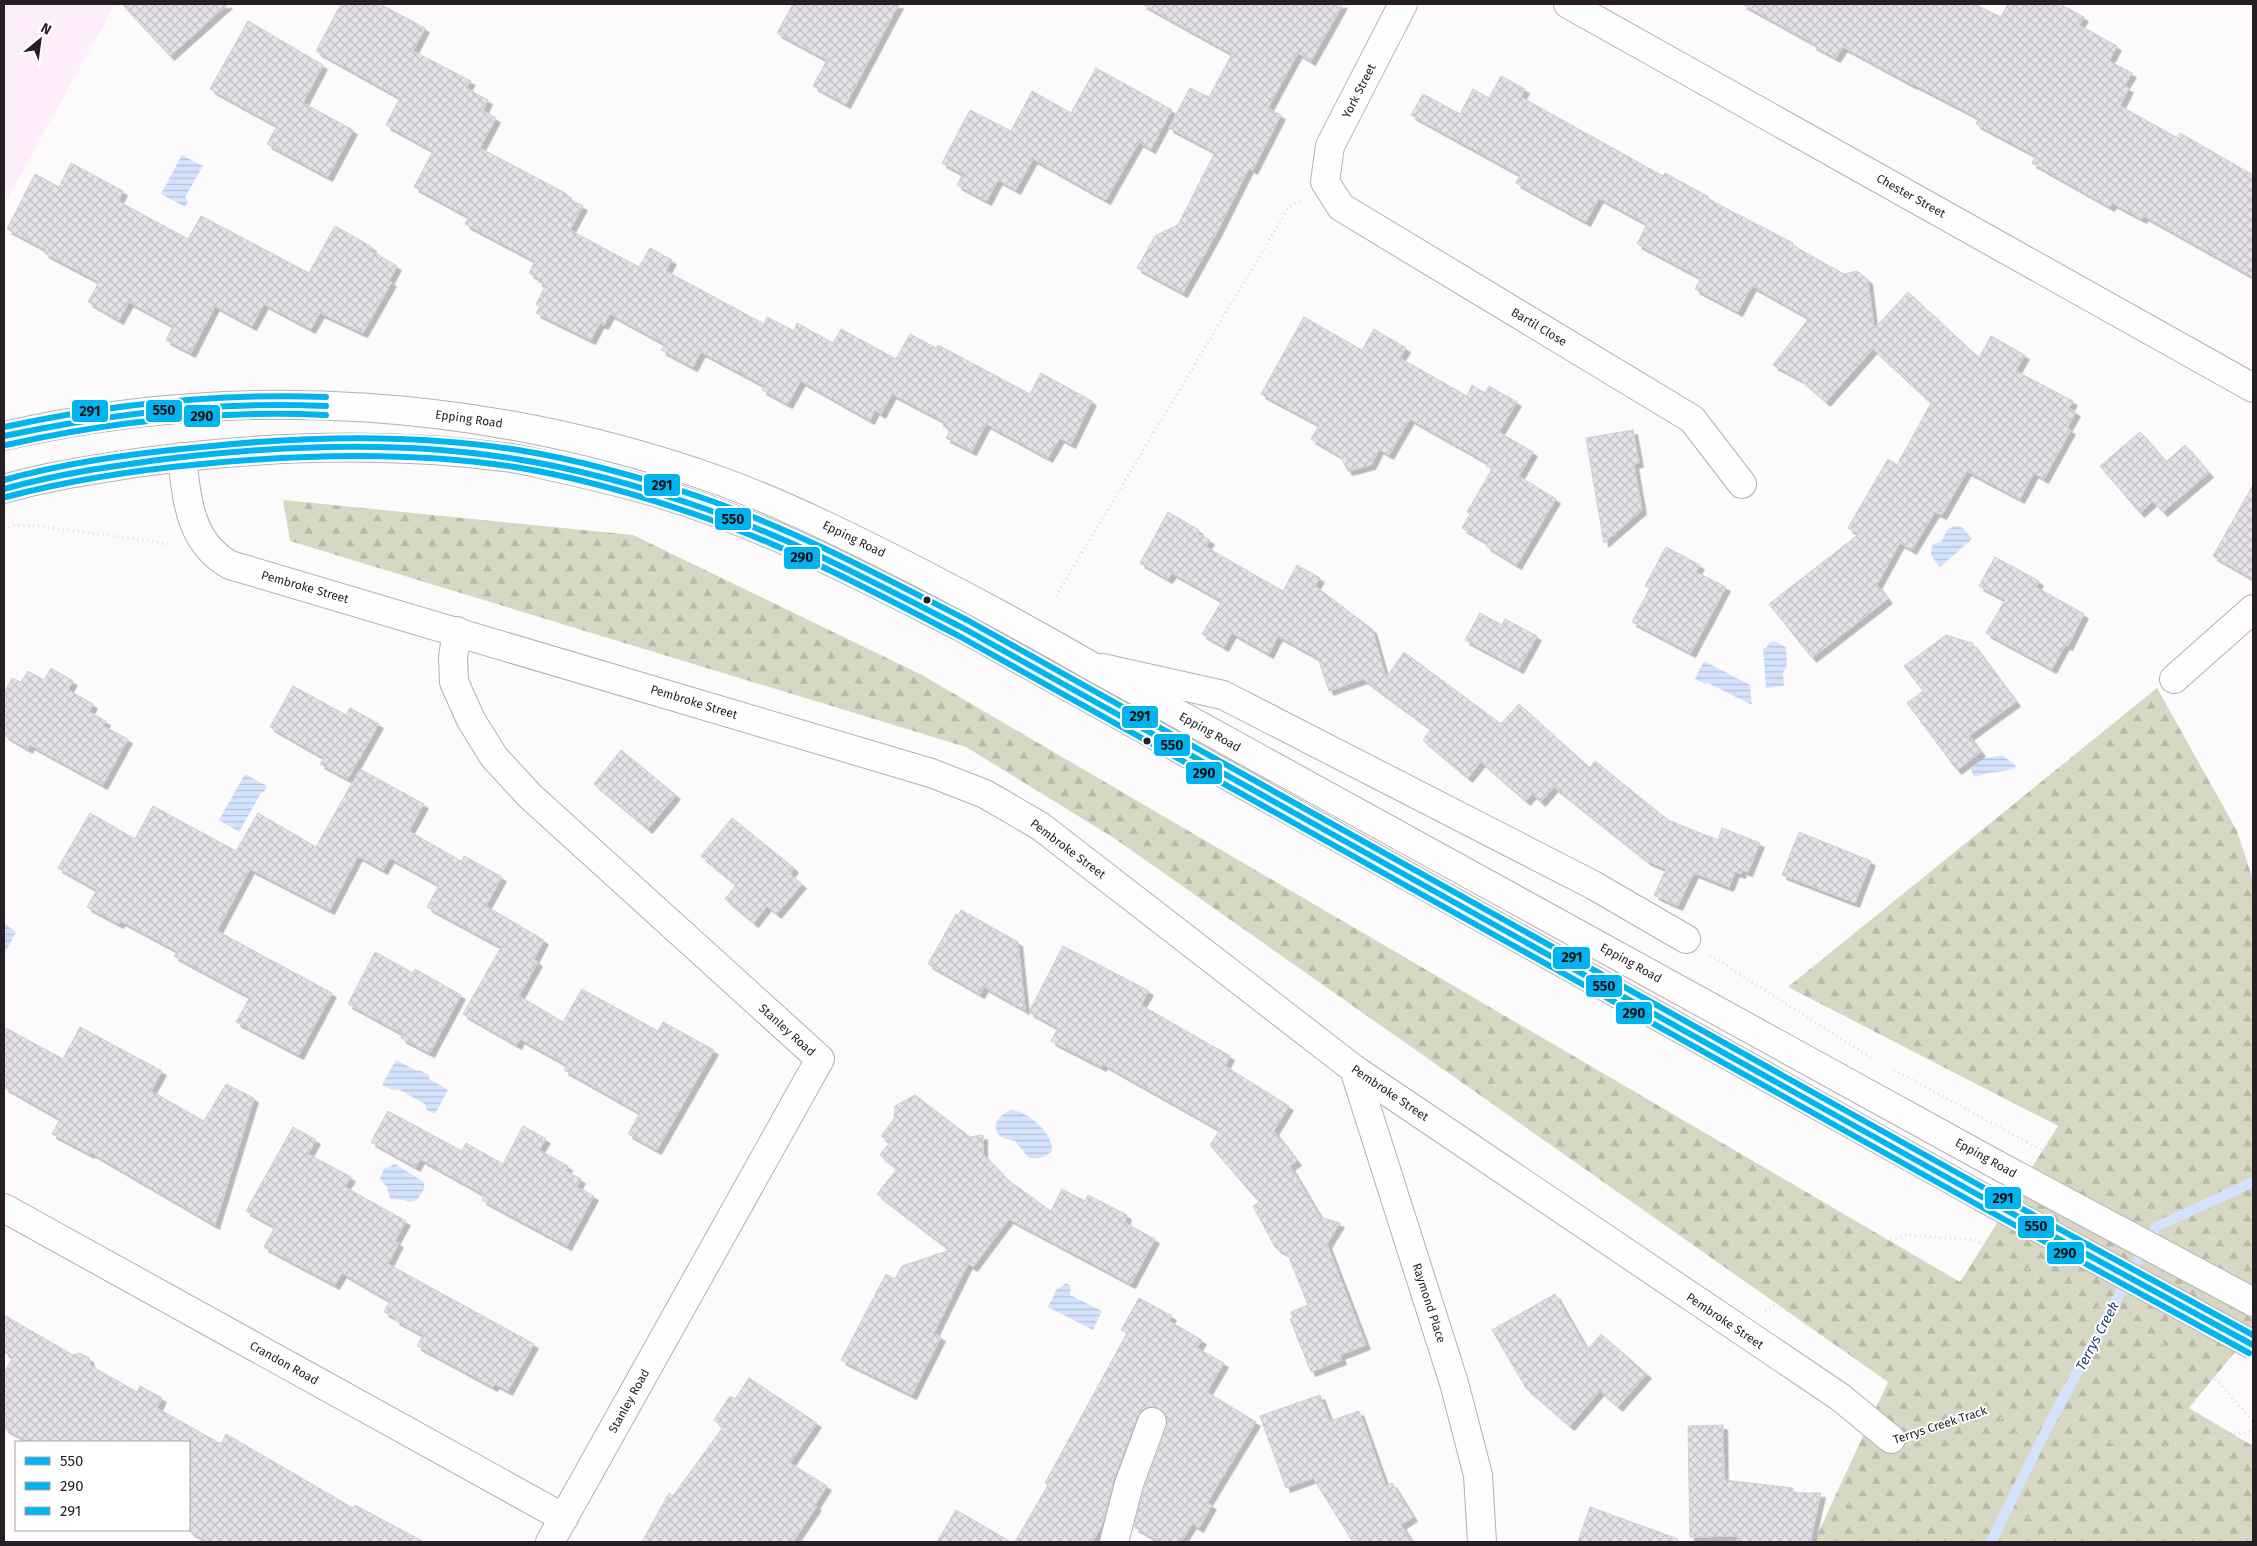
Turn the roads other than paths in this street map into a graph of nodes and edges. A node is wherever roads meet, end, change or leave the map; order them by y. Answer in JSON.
{"nodes":[{"id":1,"x":1403,"y":4,"type":"edge"},
{"id":2,"x":1568,"y":4,"type":"edge"},
{"id":3,"x":1325,"y":182,"type":"joint"},
{"id":4,"x":2253,"y":388,"type":"edge"},
{"id":5,"x":4,"y":436,"type":"edge"},
{"id":6,"x":182,"y":457,"type":"junction"},
{"id":7,"x":1742,"y":484,"type":"dead end"},
{"id":8,"x":4,"y":489,"type":"edge"},
{"id":9,"x":2253,"y":609,"type":"edge"},
{"id":10,"x":457,"y":631,"type":"junction"},
{"id":11,"x":1093,"y":667,"type":"junction"},
{"id":12,"x":2174,"y":679,"type":"dead end"},
{"id":13,"x":1686,"y":940,"type":"road end"},
{"id":14,"x":1354,"y":1069,"type":"junction"},
{"id":15,"x":4,"y":1208,"type":"edge"},
{"id":16,"x":2253,"y":1302,"type":"edge"},
{"id":17,"x":2253,"y":1346,"type":"edge"},
{"id":18,"x":1152,"y":1422,"type":"dead end"},
{"id":19,"x":1890,"y":1439,"type":"road end"},
{"id":20,"x":564,"y":1518,"type":"junction"},
{"id":21,"x":550,"y":1542,"type":"edge"},
{"id":22,"x":1114,"y":1542,"type":"edge"},
{"id":23,"x":1482,"y":1542,"type":"edge"}],
"edges":[{"from":1,"to":3,"type":"street","name":"York Street"},
{"from":2,"to":4,"type":"street","name":"Chester Street"},
{"from":3,"to":7,"type":"street","name":"Bartil Close"},
{"from":5,"to":11,"type":"street","name":"Epping Road"},
{"from":6,"to":8,"type":"street"},
{"from":6,"to":10,"type":"street","name":"Pembroke Street"},
{"from":6,"to":17,"type":"street","bridge":true},
{"from":9,"to":12,"type":"street"},
{"from":10,"to":14,"type":"street","name":"Pembroke Street"},
{"from":10,"to":20,"type":"street","name":"Stanley Road"},
{"from":11,"to":13,"type":"street"},
{"from":11,"to":16,"type":"street","name":"Epping Road","bridge":true},
{"from":14,"to":19,"type":"street","name":"Pembroke Street"},
{"from":14,"to":23,"type":"street","name":"Raymond Place"},
{"from":15,"to":20,"type":"street","name":"Crandon Road"},
{"from":18,"to":22,"type":"street"},
{"from":20,"to":21,"type":"street","name":"Stanley Road"}]}
